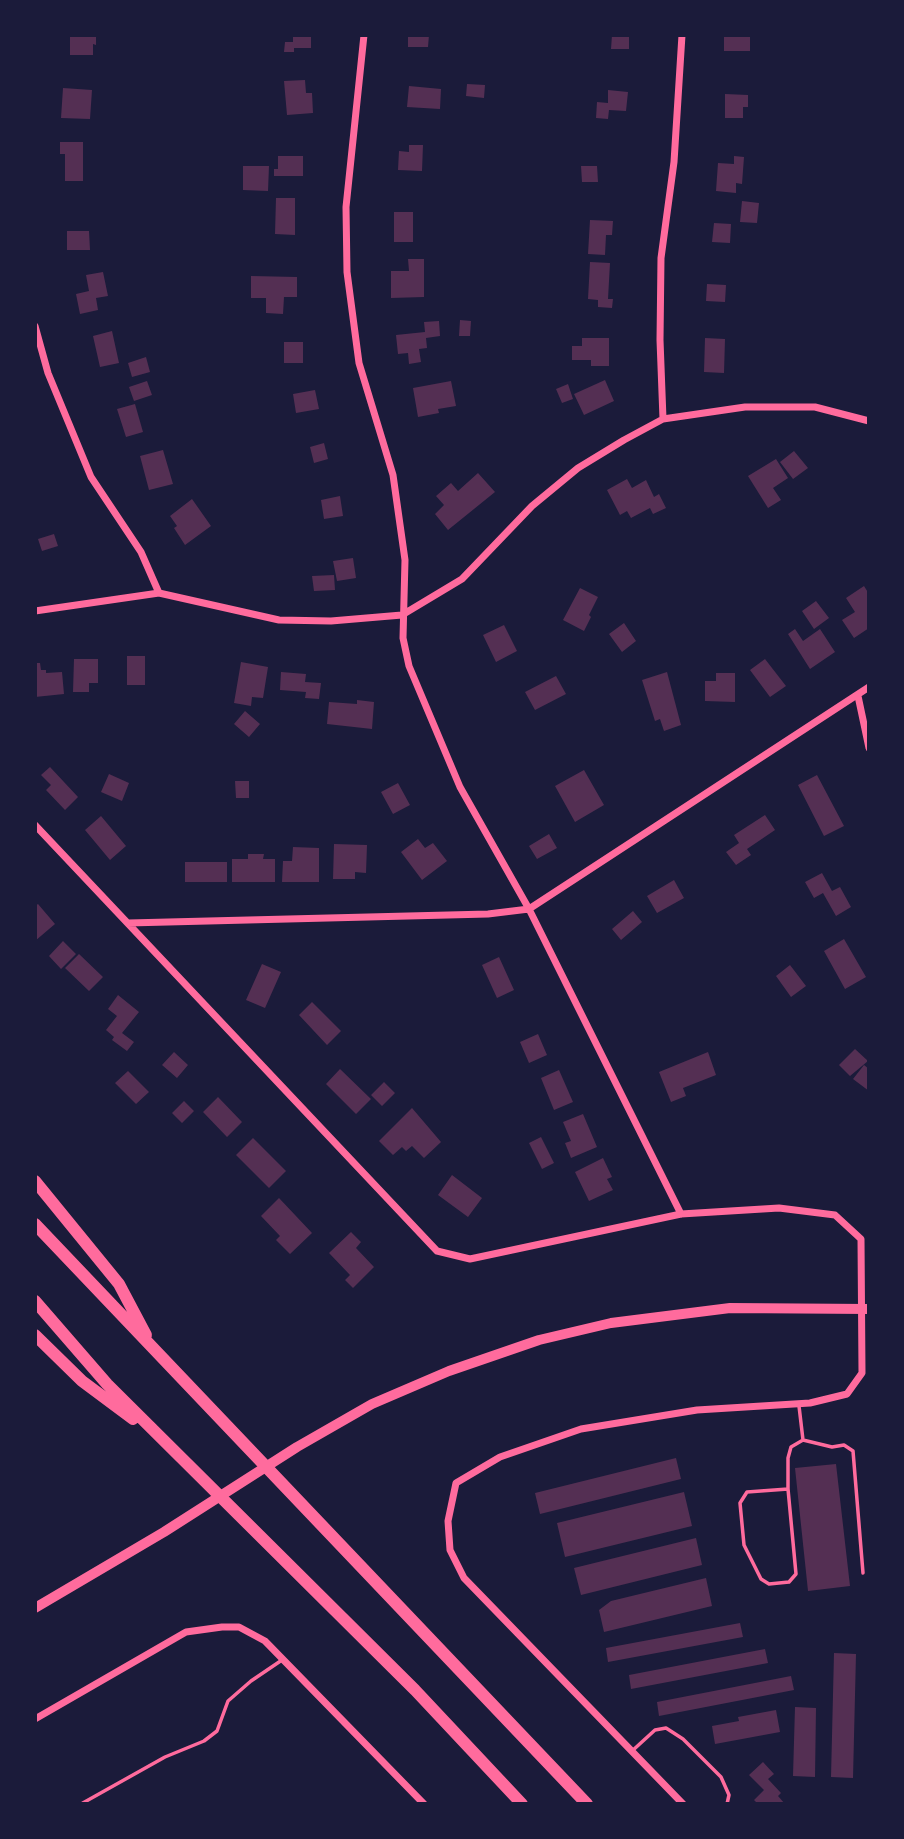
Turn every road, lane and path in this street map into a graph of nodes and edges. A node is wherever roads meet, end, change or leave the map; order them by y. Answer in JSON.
{"nodes":[{"id":1,"x":364,"y":35,"type":"edge"},
{"id":2,"x":682,"y":35,"type":"edge"},
{"id":3,"x":35,"y":326,"type":"edge"},
{"id":4,"x":663,"y":419,"type":"junction"},
{"id":5,"x":869,"y":421,"type":"edge"},
{"id":6,"x":159,"y":593,"type":"junction"},
{"id":7,"x":35,"y":611,"type":"edge"},
{"id":8,"x":402,"y":615,"type":"junction"},
{"id":9,"x":869,"y":687,"type":"edge"},
{"id":10,"x":858,"y":696,"type":"junction"},
{"id":11,"x":869,"y":748,"type":"edge"},
{"id":12,"x":35,"y":825,"type":"edge"},
{"id":13,"x":529,"y":909,"type":"junction"},
{"id":14,"x":128,"y":923,"type":"junction"},
{"id":15,"x":35,"y":1181,"type":"edge"},
{"id":16,"x":681,"y":1213,"type":"junction"},
{"id":17,"x":35,"y":1224,"type":"edge"},
{"id":18,"x":35,"y":1301,"type":"edge"},
{"id":19,"x":865,"y":1309,"type":"edge"},
{"id":20,"x":35,"y":1335,"type":"edge"},
{"id":21,"x":152,"y":1348,"type":"junction"},
{"id":22,"x":799,"y":1404,"type":"junction"},
{"id":23,"x":803,"y":1440,"type":"junction"},
{"id":24,"x":170,"y":1446,"type":"junction"},
{"id":25,"x":788,"y":1489,"type":"junction"},
{"id":26,"x":863,"y":1573,"type":"dead end"},
{"id":27,"x":35,"y":1608,"type":"edge"},
{"id":28,"x":284,"y":1659,"type":"junction"},
{"id":29,"x":35,"y":1719,"type":"edge"},
{"id":30,"x":632,"y":1751,"type":"junction"},
{"id":31,"x":81,"y":1804,"type":"edge"},
{"id":32,"x":424,"y":1804,"type":"edge"},
{"id":33,"x":522,"y":1804,"type":"edge"},
{"id":34,"x":587,"y":1804,"type":"edge"},
{"id":35,"x":683,"y":1804,"type":"edge"},
{"id":36,"x":727,"y":1804,"type":"edge"}],
"edges":[{"from":1,"to":8,"type":"street"},
{"from":2,"to":4,"type":"street"},
{"from":3,"to":6,"type":"street"},
{"from":4,"to":5,"type":"street"},
{"from":4,"to":8,"type":"street"},
{"from":6,"to":7,"type":"street"},
{"from":6,"to":8,"type":"street"},
{"from":8,"to":13,"type":"street"},
{"from":9,"to":10,"type":"street"},
{"from":10,"to":11,"type":"street"},
{"from":10,"to":13,"type":"street"},
{"from":12,"to":14,"type":"street"},
{"from":13,"to":14,"type":"street"},
{"from":13,"to":16,"type":"street"},
{"from":14,"to":16,"type":"street"},
{"from":15,"to":21,"type":"highway"},
{"from":16,"to":19,"type":"street"},
{"from":17,"to":21,"type":"highway"},
{"from":18,"to":24,"type":"highway"},
{"from":19,"to":22,"type":"street"},
{"from":19,"to":27,"type":"main road"},
{"from":20,"to":24,"type":"highway"},
{"from":21,"to":34,"type":"highway"},
{"from":22,"to":23,"type":"lane"},
{"from":22,"to":30,"type":"street"},
{"from":23,"to":25,"type":"lane"},
{"from":23,"to":26,"type":"lane"},
{"from":24,"to":33,"type":"highway"},
{"from":25,"to":25,"type":"lane"},
{"from":28,"to":29,"type":"street"},
{"from":28,"to":31,"type":"lane"},
{"from":28,"to":32,"type":"street"},
{"from":30,"to":35,"type":"street"},
{"from":30,"to":36,"type":"lane"}]}
